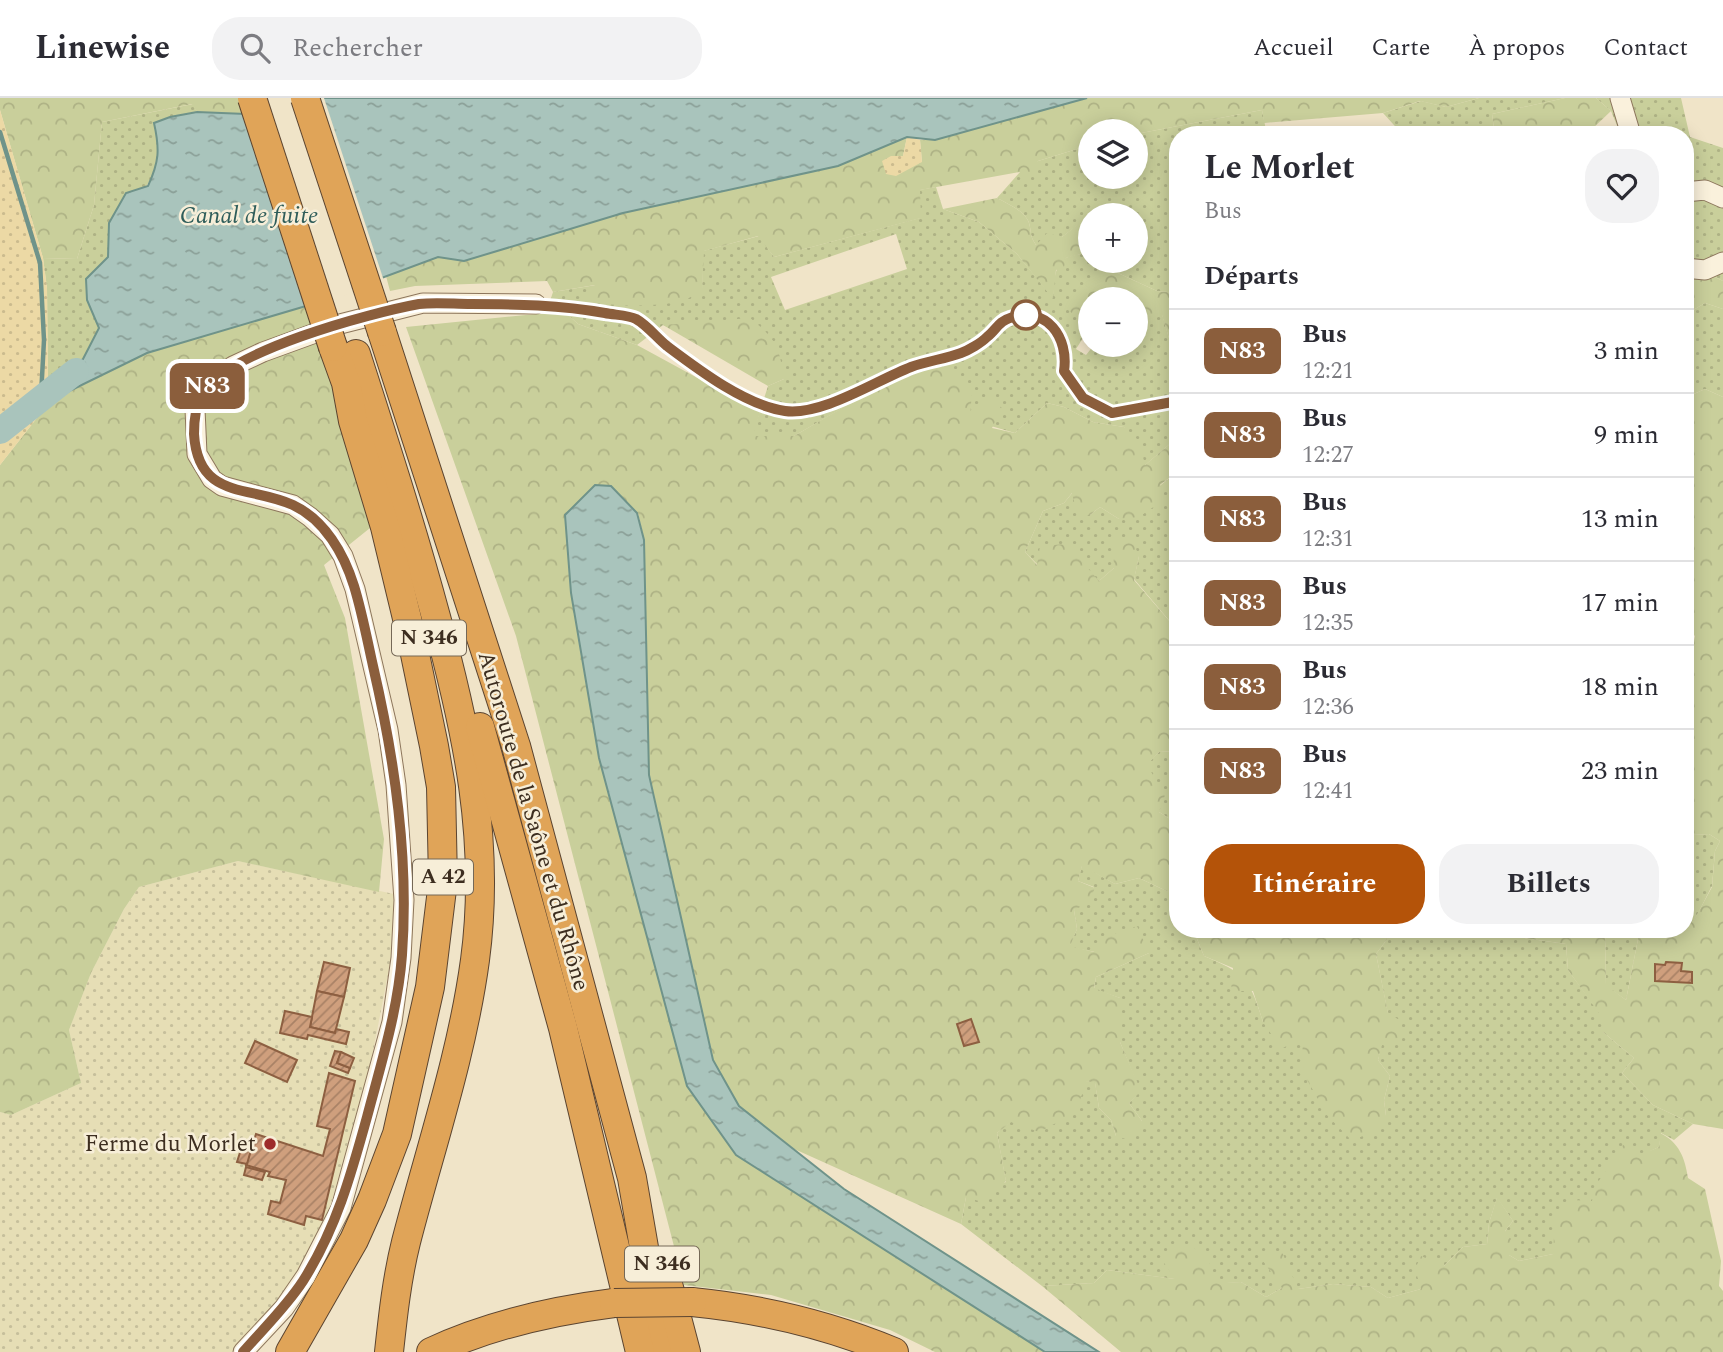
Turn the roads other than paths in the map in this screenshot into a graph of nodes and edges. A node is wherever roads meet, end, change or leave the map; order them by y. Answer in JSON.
{"nodes":[{"id":1,"x":252,"y":98,"type":"edge"},
{"id":2,"x":271,"y":98,"type":"edge"},
{"id":3,"x":305,"y":98,"type":"edge"},
{"id":4,"x":1620,"y":98,"type":"edge"},
{"id":5,"x":1628,"y":126,"type":"edge"},
{"id":6,"x":1694,"y":190,"type":"edge"},
{"id":7,"x":1723,"y":198,"type":"edge"},
{"id":8,"x":1720,"y":267,"type":"edge"},
{"id":9,"x":1694,"y":270,"type":"edge"},
{"id":10,"x":536,"y":304,"type":"dead end"},
{"id":11,"x":342,"y":344,"type":"junction"},
{"id":12,"x":346,"y":383,"type":"junction"},
{"id":13,"x":457,"y":695,"type":"junction"},
{"id":14,"x":480,"y":900,"type":"junction"},
{"id":15,"x":632,"y":1178,"type":"junction"},
{"id":16,"x":243,"y":1352,"type":"edge"},
{"id":17,"x":290,"y":1352,"type":"edge"},
{"id":18,"x":389,"y":1352,"type":"edge"},
{"id":19,"x":431,"y":1352,"type":"edge"},
{"id":20,"x":640,"y":1352,"type":"edge"},
{"id":21,"x":662,"y":1352,"type":"edge"},
{"id":22,"x":686,"y":1352,"type":"edge"},
{"id":23,"x":894,"y":1352,"type":"edge"}],
"edges":[{"from":1,"to":11,"type":"highway","number":"A 42","bridge":true},
{"from":2,"to":11,"type":"highway","number":"N 346"},
{"from":3,"to":15,"type":"highway","name":"Autoroute de la Saône et du Rhône","bridge":true},
{"from":4,"to":5,"type":"street"},
{"from":6,"to":7,"type":"street"},
{"from":8,"to":9,"type":"street"},
{"from":10,"to":16,"type":"street"},
{"from":11,"to":12,"type":"highway","number":"A 42"},
{"from":11,"to":13,"type":"highway","number":"N 346"},
{"from":12,"to":14,"type":"highway","number":"N 346"},
{"from":12,"to":17,"type":"highway","number":"A 42"},
{"from":13,"to":14,"type":"highway","number":"N 346"},
{"from":13,"to":20,"type":"highway"},
{"from":14,"to":18,"type":"highway","number":"N 346"},
{"from":15,"to":21,"type":"highway","name":"Autoroute de la Saône et du Rhône"},
{"from":15,"to":22,"type":"highway","number":"N 346"},
{"from":19,"to":23,"type":"highway","bridge":true}]}
